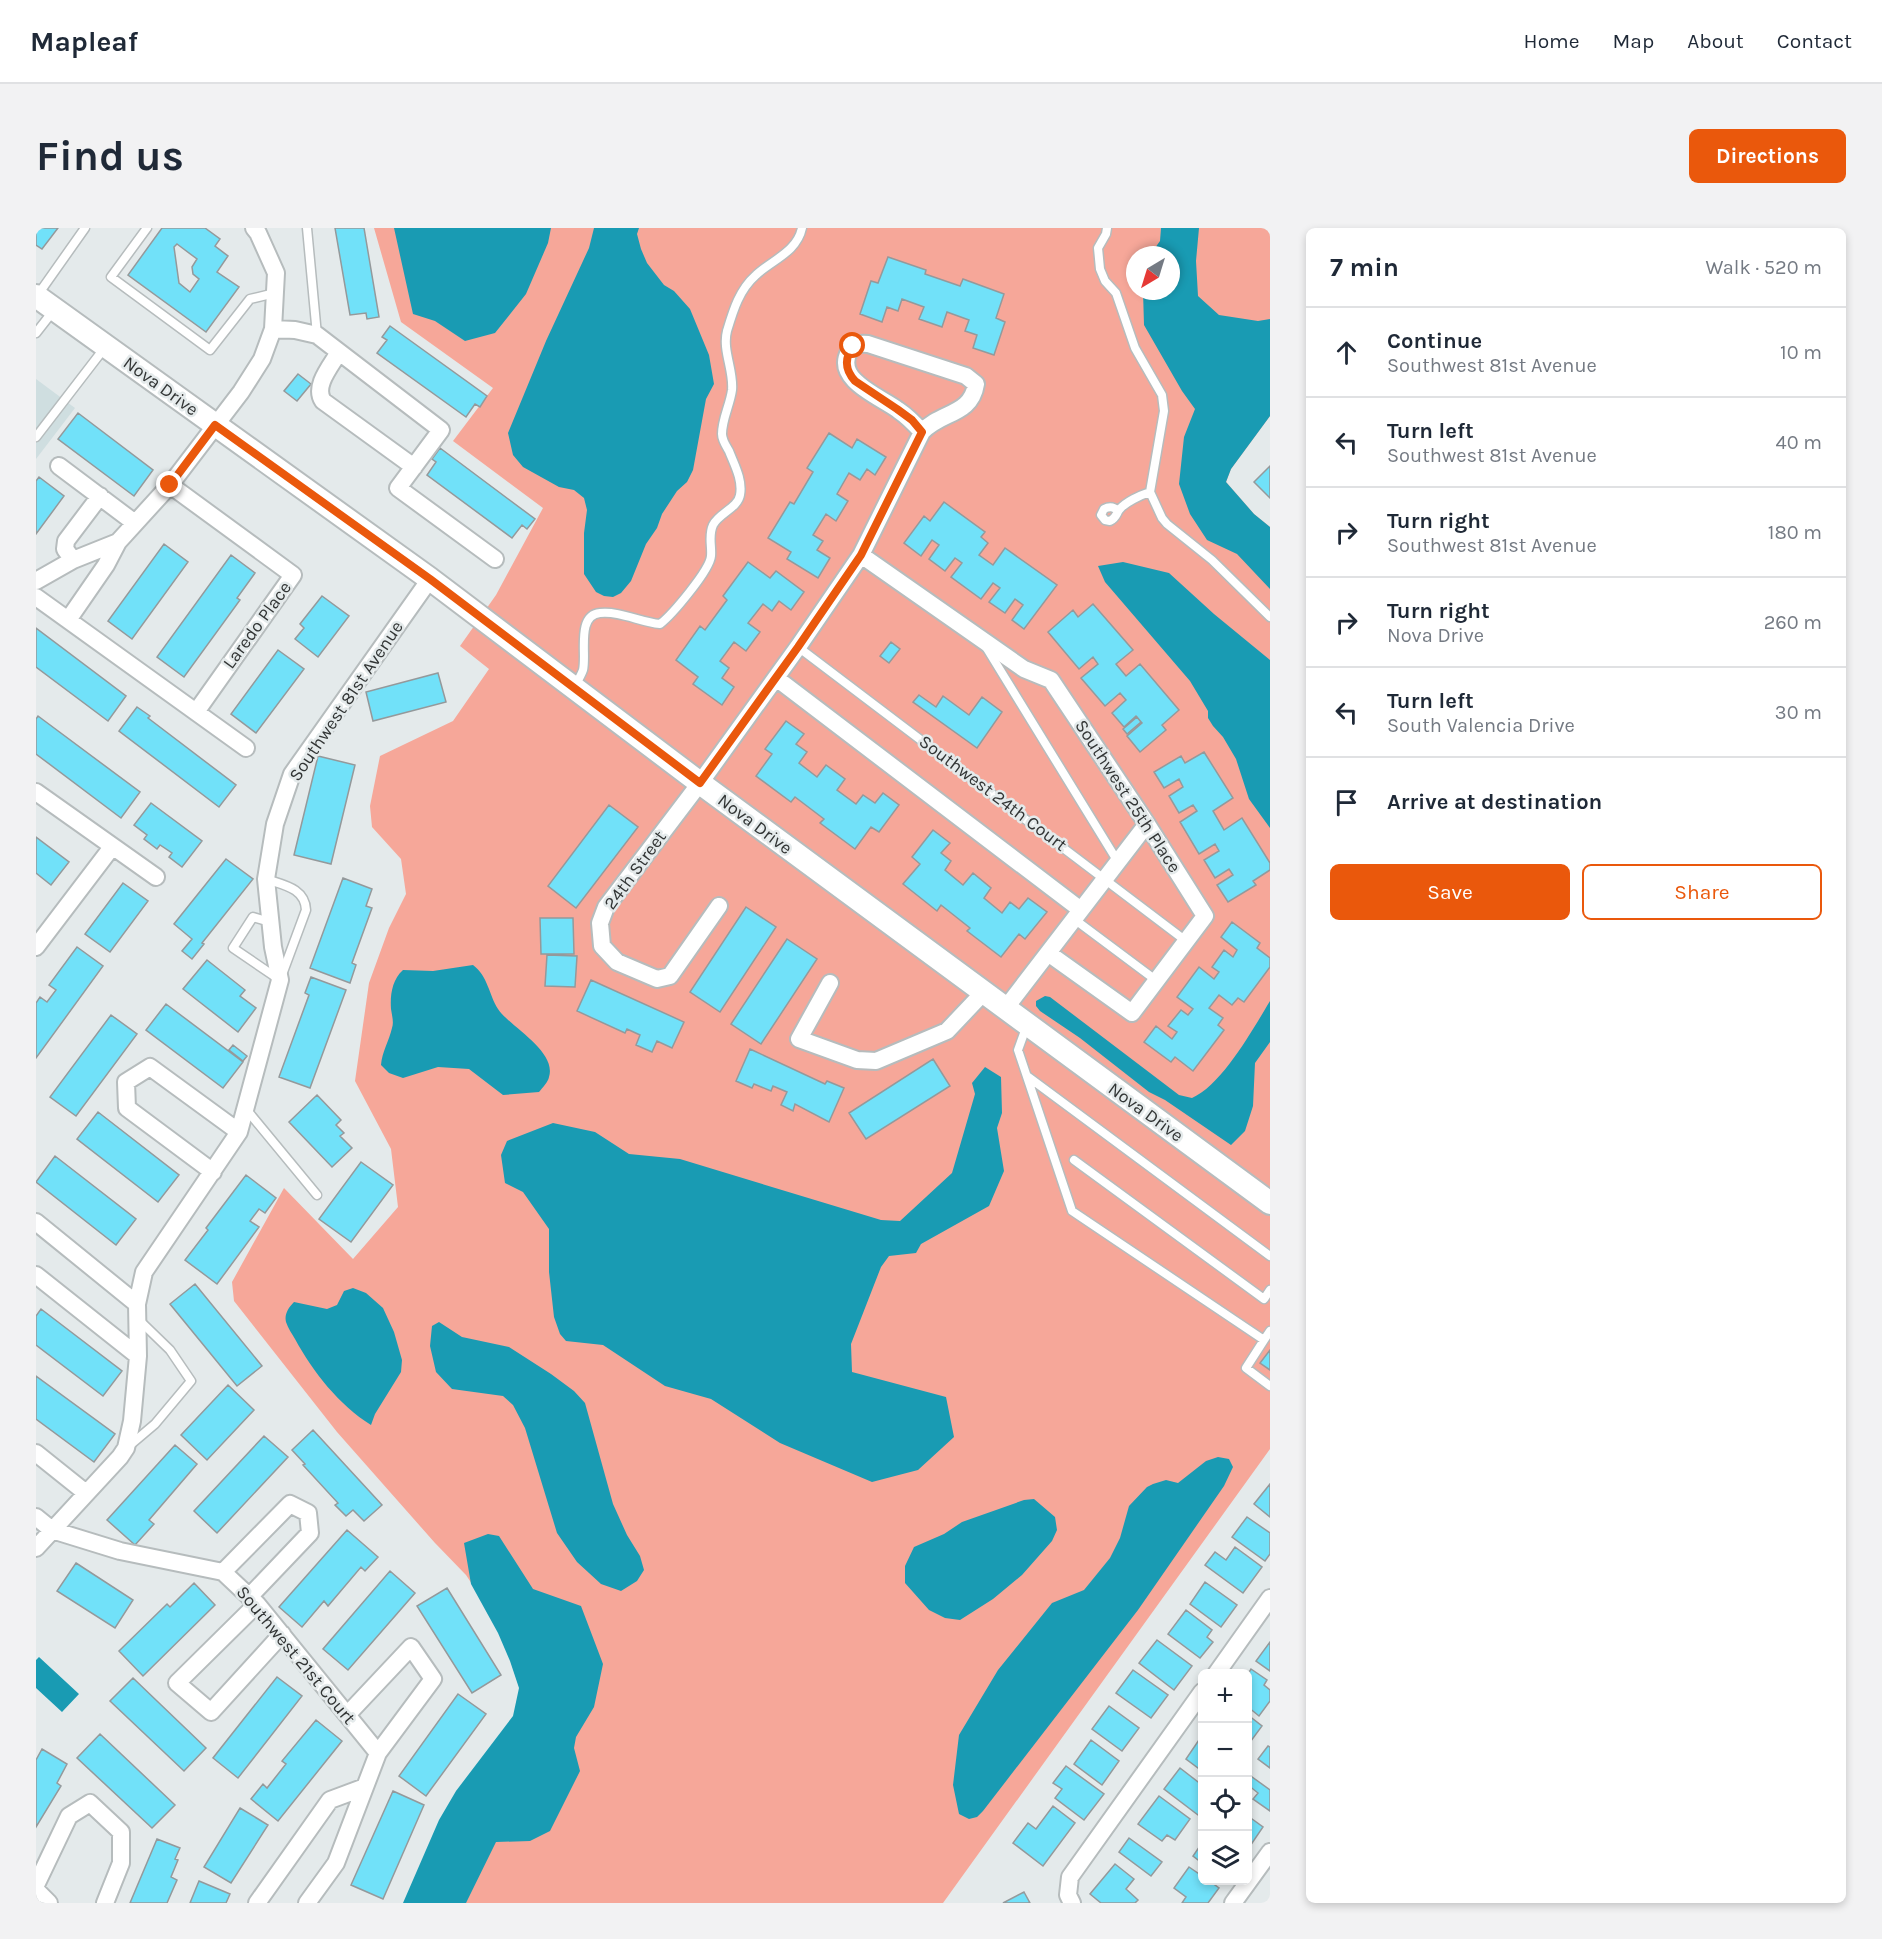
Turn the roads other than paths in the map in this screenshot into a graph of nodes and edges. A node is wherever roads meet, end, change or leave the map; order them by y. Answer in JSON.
{"nodes":[{"id":1,"x":85,"y":228,"type":"edge"},
{"id":2,"x":147,"y":228,"type":"edge"},
{"id":3,"x":254,"y":228,"type":"edge"},
{"id":4,"x":307,"y":228,"type":"edge"},
{"id":5,"x":802,"y":228,"type":"edge"},
{"id":6,"x":1107,"y":228,"type":"edge"},
{"id":7,"x":275,"y":293,"type":"junction"},
{"id":8,"x":42,"y":301,"type":"edge"},
{"id":9,"x":273,"y":329,"type":"junction"},
{"id":10,"x":36,"y":333,"type":"edge"},
{"id":11,"x":317,"y":335,"type":"junction"},
{"id":12,"x":106,"y":346,"type":"junction"},
{"id":13,"x":339,"y":352,"type":"junction"},
{"id":14,"x":215,"y":425,"type":"junction"},
{"id":15,"x":922,"y":432,"type":"junction"},
{"id":16,"x":36,"y":437,"type":"edge"},
{"id":17,"x":59,"y":466,"type":"dead end"},
{"id":18,"x":414,"y":467,"type":"junction"},
{"id":19,"x":170,"y":485,"type":"junction"},
{"id":20,"x":1150,"y":492,"type":"junction"},
{"id":21,"x":100,"y":496,"type":"junction"},
{"id":22,"x":1118,"y":511,"type":"dead end"},
{"id":23,"x":135,"y":523,"type":"junction"},
{"id":24,"x":118,"y":542,"type":"junction"},
{"id":25,"x":861,"y":555,"type":"junction"},
{"id":26,"x":495,"y":559,"type":"dead end"},
{"id":27,"x":72,"y":560,"type":"junction"},
{"id":28,"x":430,"y":579,"type":"junction"},
{"id":29,"x":36,"y":581,"type":"edge"},
{"id":30,"x":36,"y":597,"type":"edge"},
{"id":31,"x":1270,"y":617,"type":"edge"},
{"id":32,"x":68,"y":620,"type":"junction"},
{"id":33,"x":980,"y":638,"type":"junction"},
{"id":34,"x":798,"y":647,"type":"junction"},
{"id":35,"x":776,"y":678,"type":"junction"},
{"id":36,"x":574,"y":687,"type":"junction"},
{"id":37,"x":196,"y":712,"type":"junction"},
{"id":38,"x":246,"y":748,"type":"dead end"},
{"id":39,"x":700,"y":783,"type":"junction"},
{"id":40,"x":36,"y":792,"type":"edge"},
{"id":41,"x":1147,"y":824,"type":"junction"},
{"id":42,"x":112,"y":847,"type":"junction"},
{"id":43,"x":1118,"y":862,"type":"junction"},
{"id":44,"x":156,"y":877,"type":"dead end"},
{"id":45,"x":1105,"y":878,"type":"junction"},
{"id":46,"x":266,"y":879,"type":"junction"},
{"id":47,"x":719,"y":906,"type":"dead end"},
{"id":48,"x":1077,"y":914,"type":"junction"},
{"id":49,"x":271,"y":922,"type":"junction"},
{"id":50,"x":1186,"y":941,"type":"junction"},
{"id":51,"x":36,"y":947,"type":"edge"},
{"id":52,"x":1048,"y":953,"type":"junction"},
{"id":53,"x":280,"y":980,"type":"junction"},
{"id":54,"x":1157,"y":981,"type":"junction"},
{"id":55,"x":830,"y":983,"type":"dead end"},
{"id":56,"x":983,"y":993,"type":"junction"},
{"id":57,"x":1005,"y":1009,"type":"junction"},
{"id":58,"x":1027,"y":1025,"type":"junction"},
{"id":59,"x":1027,"y":1076,"type":"junction"},
{"id":60,"x":246,"y":1108,"type":"junction"},
{"id":61,"x":239,"y":1132,"type":"junction"},
{"id":62,"x":1074,"y":1160,"type":"dead end"},
{"id":63,"x":213,"y":1172,"type":"junction"},
{"id":64,"x":317,"y":1195,"type":"dead end"},
{"id":65,"x":1270,"y":1203,"type":"edge"},
{"id":66,"x":36,"y":1222,"type":"edge"},
{"id":67,"x":1270,"y":1256,"type":"edge"},
{"id":68,"x":36,"y":1275,"type":"edge"},
{"id":69,"x":1270,"y":1290,"type":"edge"},
{"id":70,"x":1267,"y":1301,"type":"edge"},
{"id":71,"x":138,"y":1311,"type":"junction"},
{"id":72,"x":1270,"y":1331,"type":"edge"},
{"id":73,"x":1264,"y":1340,"type":"junction"},
{"id":74,"x":138,"y":1356,"type":"junction"},
{"id":75,"x":1270,"y":1386,"type":"edge"},
{"id":76,"x":126,"y":1448,"type":"junction"},
{"id":77,"x":36,"y":1453,"type":"edge"},
{"id":78,"x":86,"y":1493,"type":"junction"},
{"id":79,"x":36,"y":1517,"type":"edge"},
{"id":80,"x":52,"y":1530,"type":"junction"},
{"id":81,"x":36,"y":1548,"type":"edge"},
{"id":82,"x":223,"y":1572,"type":"junction"},
{"id":83,"x":1270,"y":1598,"type":"edge"},
{"id":84,"x":253,"y":1601,"type":"junction"},
{"id":85,"x":282,"y":1635,"type":"junction"},
{"id":86,"x":1220,"y":1669,"type":"edge"},
{"id":87,"x":1198,"y":1699,"type":"edge"},
{"id":88,"x":347,"y":1715,"type":"junction"},
{"id":89,"x":378,"y":1753,"type":"junction"},
{"id":90,"x":365,"y":1787,"type":"junction"},
{"id":91,"x":1270,"y":1852,"type":"edge"},
{"id":92,"x":36,"y":1885,"type":"edge"},
{"id":93,"x":36,"y":1890,"type":"edge"},
{"id":94,"x":1070,"y":1899,"type":"edge"},
{"id":95,"x":49,"y":1903,"type":"edge"},
{"id":96,"x":105,"y":1903,"type":"edge"},
{"id":97,"x":257,"y":1903,"type":"edge"},
{"id":98,"x":307,"y":1903,"type":"edge"},
{"id":99,"x":1233,"y":1903,"type":"edge"}],
"edges":[{"from":1,"to":8,"type":"lane"},
{"from":2,"to":7,"type":"lane"},
{"from":3,"to":7,"type":"street"},
{"from":4,"to":11,"type":"lane"},
{"from":5,"to":36,"type":"lane"},
{"from":6,"to":20,"type":"lane"},
{"from":7,"to":9,"type":"street"},
{"from":8,"to":10,"type":"lane"},
{"from":8,"to":12,"type":"street","name":"Nova Drive"},
{"from":9,"to":11,"type":"street"},
{"from":9,"to":14,"type":"street"},
{"from":11,"to":13,"type":"street"},
{"from":12,"to":14,"type":"street","name":"Nova Drive"},
{"from":12,"to":16,"type":"lane"},
{"from":13,"to":18,"type":"street"},
{"from":13,"to":18,"type":"street"},
{"from":14,"to":19,"type":"street"},
{"from":14,"to":28,"type":"street","name":"Nova Drive"},
{"from":15,"to":15,"type":"street"},
{"from":15,"to":25,"type":"street"},
{"from":17,"to":21,"type":"street"},
{"from":18,"to":26,"type":"street"},
{"from":19,"to":23,"type":"street"},
{"from":19,"to":37,"type":"street","name":"Laredo Place"},
{"from":20,"to":22,"type":"lane"},
{"from":20,"to":31,"type":"lane"},
{"from":21,"to":23,"type":"street"},
{"from":21,"to":27,"type":"street"},
{"from":23,"to":24,"type":"street"},
{"from":24,"to":27,"type":"street"},
{"from":24,"to":32,"type":"street"},
{"from":25,"to":33,"type":"street","name":"Southwest 25th Place"},
{"from":25,"to":34,"type":"street"},
{"from":27,"to":29,"type":"street"},
{"from":28,"to":36,"type":"street","name":"Nova Drive"},
{"from":28,"to":46,"type":"street","name":"Southwest 81st Avenue"},
{"from":30,"to":32,"type":"street"},
{"from":32,"to":37,"type":"street"},
{"from":33,"to":41,"type":"street","name":"Southwest 25th Place"},
{"from":33,"to":43,"type":"lane"},
{"from":34,"to":35,"type":"street"},
{"from":34,"to":45,"type":"lane","name":"Southwest 24th Court"},
{"from":35,"to":39,"type":"street"},
{"from":35,"to":48,"type":"street"},
{"from":36,"to":39,"type":"street","name":"Nova Drive"},
{"from":37,"to":38,"type":"street"},
{"from":39,"to":47,"type":"street","name":"24th Street"},
{"from":39,"to":56,"type":"street","name":"Nova Drive"},
{"from":40,"to":42,"type":"street"},
{"from":41,"to":43,"type":"street"},
{"from":41,"to":50,"type":"street","name":"Southwest 25th Place"},
{"from":42,"to":44,"type":"street"},
{"from":42,"to":51,"type":"street"},
{"from":43,"to":45,"type":"street"},
{"from":45,"to":48,"type":"street"},
{"from":45,"to":50,"type":"lane","name":"Southwest 24th Court"},
{"from":46,"to":49,"type":"street","name":"Southwest 81st Avenue"},
{"from":46,"to":53,"type":"lane"},
{"from":48,"to":52,"type":"street"},
{"from":48,"to":54,"type":"lane"},
{"from":49,"to":53,"type":"street","name":"Southwest 81st Avenue"},
{"from":49,"to":53,"type":"lane"},
{"from":50,"to":54,"type":"street","name":"Southwest 25th Place"},
{"from":52,"to":54,"type":"street","name":"Southwest 25th Place"},
{"from":52,"to":57,"type":"street"},
{"from":53,"to":60,"type":"street","name":"Southwest 81st Avenue"},
{"from":55,"to":56,"type":"street"},
{"from":56,"to":57,"type":"street","name":"Nova Drive"},
{"from":57,"to":58,"type":"street","name":"Nova Drive"},
{"from":58,"to":59,"type":"lane"},
{"from":58,"to":65,"type":"street","name":"Nova Drive"},
{"from":59,"to":67,"type":"lane"},
{"from":59,"to":73,"type":"lane"},
{"from":60,"to":61,"type":"street","name":"Southwest 81st Avenue"},
{"from":60,"to":64,"type":"lane"},
{"from":61,"to":63,"type":"street","name":"Southwest 81st Avenue"},
{"from":61,"to":63,"type":"street"},
{"from":62,"to":70,"type":"lane"},
{"from":63,"to":71,"type":"street","name":"Southwest 81st Avenue"},
{"from":66,"to":71,"type":"street"},
{"from":68,"to":74,"type":"street"},
{"from":69,"to":70,"type":"lane"},
{"from":71,"to":74,"type":"street","name":"Southwest 81st Avenue"},
{"from":71,"to":76,"type":"lane"},
{"from":72,"to":73,"type":"lane"},
{"from":73,"to":75,"type":"lane"},
{"from":74,"to":76,"type":"street","name":"Southwest 81st Avenue"},
{"from":76,"to":78,"type":"street","name":"Southwest 81st Avenue"},
{"from":77,"to":78,"type":"street"},
{"from":78,"to":80,"type":"street","name":"Southwest 81st Avenue"},
{"from":79,"to":80,"type":"street","name":"Southwest 21st Court"},
{"from":80,"to":81,"type":"street","name":"Southwest 81st Avenue"},
{"from":80,"to":82,"type":"street","name":"Southwest 21st Court"},
{"from":82,"to":84,"type":"street","name":"Southwest 21st Court"},
{"from":82,"to":84,"type":"street"},
{"from":83,"to":86,"type":"street"},
{"from":84,"to":85,"type":"street","name":"Southwest 21st Court"},
{"from":84,"to":85,"type":"street"},
{"from":85,"to":88,"type":"street","name":"Southwest 21st Court"},
{"from":87,"to":94,"type":"street"},
{"from":88,"to":89,"type":"street","name":"Southwest 21st Court"},
{"from":88,"to":89,"type":"street"},
{"from":89,"to":90,"type":"street"},
{"from":90,"to":97,"type":"street"},
{"from":90,"to":98,"type":"street"},
{"from":91,"to":99,"type":"street"},
{"from":92,"to":96,"type":"street"},
{"from":93,"to":95,"type":"street"}]}
